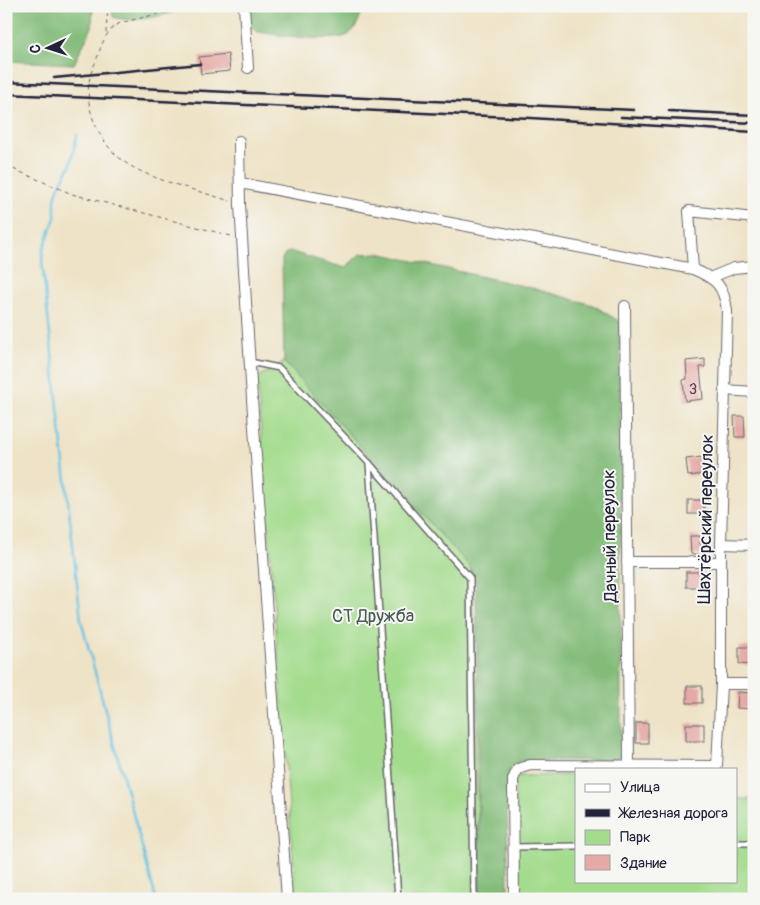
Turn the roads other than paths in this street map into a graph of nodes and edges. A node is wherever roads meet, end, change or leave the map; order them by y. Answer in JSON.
{"nodes":[{"id":1,"x":244,"y":6,"type":"edge"},
{"id":2,"x":248,"y":68,"type":"dead end"},
{"id":3,"x":239,"y":141,"type":"dead end"},
{"id":4,"x":240,"y":183,"type":"junction"},
{"id":5,"x":754,"y":218,"type":"edge"},
{"id":6,"x":754,"y":266,"type":"edge"},
{"id":7,"x":693,"y":269,"type":"junction"},
{"id":8,"x":712,"y":277,"type":"junction"},
{"id":9,"x":624,"y":306,"type":"dead end"},
{"id":10,"x":249,"y":362,"type":"junction"},
{"id":11,"x":724,"y":390,"type":"junction"},
{"id":12,"x":754,"y":392,"type":"edge"},
{"id":13,"x":369,"y":463,"type":"junction"},
{"id":14,"x":721,"y":544,"type":"junction"},
{"id":15,"x":754,"y":545,"type":"edge"},
{"id":16,"x":627,"y":562,"type":"junction"},
{"id":17,"x":721,"y":562,"type":"junction"},
{"id":18,"x":721,"y":684,"type":"junction"},
{"id":19,"x":754,"y":684,"type":"edge"},
{"id":20,"x":629,"y":766,"type":"junction"},
{"id":21,"x":738,"y":843,"type":"edge"},
{"id":22,"x":754,"y":843,"type":"edge"},
{"id":23,"x":575,"y":846,"type":"edge"},
{"id":24,"x":514,"y":847,"type":"junction"},
{"id":25,"x":287,"y":899,"type":"edge"},
{"id":26,"x":398,"y":899,"type":"edge"},
{"id":27,"x":474,"y":899,"type":"edge"},
{"id":28,"x":514,"y":899,"type":"edge"}],
"edges":[{"from":1,"to":2,"type":"street"},
{"from":3,"to":4,"type":"street"},
{"from":4,"to":7,"type":"street"},
{"from":4,"to":10,"type":"street"},
{"from":5,"to":7,"type":"street"},
{"from":6,"to":8,"type":"street"},
{"from":7,"to":8,"type":"street"},
{"from":8,"to":11,"type":"street","name":"Шахтёрский переулок"},
{"from":9,"to":16,"type":"street","name":"Дачный переулок"},
{"from":10,"to":13,"type":"lane"},
{"from":10,"to":25,"type":"street"},
{"from":11,"to":12,"type":"street"},
{"from":11,"to":14,"type":"street","name":"Шахтёрский переулок"},
{"from":13,"to":26,"type":"lane"},
{"from":13,"to":27,"type":"lane"},
{"from":14,"to":15,"type":"street"},
{"from":14,"to":17,"type":"street","name":"Шахтёрский переулок"},
{"from":16,"to":17,"type":"street"},
{"from":16,"to":20,"type":"street","name":"Дачный переулок"},
{"from":17,"to":18,"type":"street","name":"Шахтёрский переулок"},
{"from":18,"to":19,"type":"street"},
{"from":18,"to":20,"type":"street","name":"Шахтёрский переулок"},
{"from":20,"to":24,"type":"street"},
{"from":21,"to":22,"type":"lane"},
{"from":23,"to":24,"type":"lane"},
{"from":24,"to":28,"type":"street"}]}
